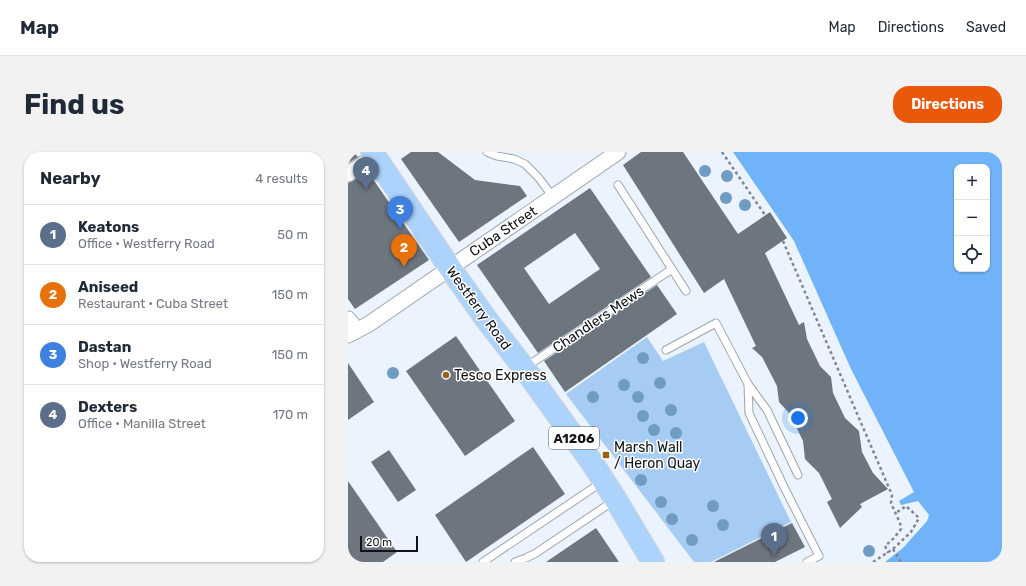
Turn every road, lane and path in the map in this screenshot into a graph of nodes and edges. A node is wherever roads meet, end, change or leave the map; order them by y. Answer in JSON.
{"nodes":[{"id":1,"x":487,"y":152,"type":"edge"},
{"id":2,"x":618,"y":152,"type":"edge"},
{"id":3,"x":722,"y":152,"type":"edge"},
{"id":4,"x":373,"y":154,"type":"edge"},
{"id":5,"x":348,"y":174,"type":"edge"},
{"id":6,"x":618,"y":185,"type":"dead end"},
{"id":7,"x":553,"y":197,"type":"junction"},
{"id":8,"x":765,"y":215,"type":"dead end"},
{"id":9,"x":783,"y":241,"type":"dead end"},
{"id":10,"x":450,"y":268,"type":"junction"},
{"id":11,"x":672,"y":269,"type":"junction"},
{"id":12,"x":686,"y":291,"type":"dead end"},
{"id":13,"x":350,"y":329,"type":"edge"},
{"id":14,"x":666,"y":350,"type":"dead end"},
{"id":15,"x":524,"y":368,"type":"junction"},
{"id":16,"x":748,"y":384,"type":"junction"},
{"id":17,"x":798,"y":475,"type":"dead end"},
{"id":18,"x":604,"y":481,"type":"junction"},
{"id":19,"x":616,"y":500,"type":"junction"},
{"id":20,"x":896,"y":513,"type":"junction"},
{"id":21,"x":893,"y":549,"type":"junction"},
{"id":22,"x":888,"y":553,"type":"junction"},
{"id":23,"x":483,"y":562,"type":"edge"},
{"id":24,"x":515,"y":562,"type":"edge"},
{"id":25,"x":653,"y":562,"type":"edge"},
{"id":26,"x":807,"y":562,"type":"edge"},
{"id":27,"x":873,"y":562,"type":"edge"},
{"id":28,"x":900,"y":562,"type":"edge"}],
"edges":[{"from":1,"to":7,"type":"lane"},
{"from":2,"to":7,"type":"street","name":"Cuba Street"},
{"from":3,"to":8,"type":"path"},
{"from":4,"to":5,"type":"street"},
{"from":4,"to":10,"type":"main road","name":"Westferry Road","number":"A1206"},
{"from":6,"to":11,"type":"lane"},
{"from":7,"to":10,"type":"street","name":"Cuba Street"},
{"from":9,"to":20,"type":"path"},
{"from":10,"to":13,"type":"street","name":"Cuba Street"},
{"from":10,"to":15,"type":"main road","name":"Westferry Road","number":"A1206"},
{"from":11,"to":12,"type":"lane"},
{"from":11,"to":15,"type":"lane","name":"Chandlers Mews"},
{"from":14,"to":16,"type":"lane"},
{"from":15,"to":18,"type":"main road","name":"Westferry Road","number":"A1206"},
{"from":16,"to":17,"type":"lane"},
{"from":16,"to":26,"type":"lane"},
{"from":18,"to":19,"type":"main road","name":"Westferry Road","number":"A1206"},
{"from":18,"to":23,"type":"lane"},
{"from":19,"to":24,"type":"lane"},
{"from":19,"to":25,"type":"main road","name":"Westferry Road","number":"A1206"},
{"from":20,"to":21,"type":"path"},
{"from":20,"to":22,"type":"path"},
{"from":21,"to":22,"type":"path"},
{"from":21,"to":28,"type":"path"},
{"from":22,"to":27,"type":"path"}]}
